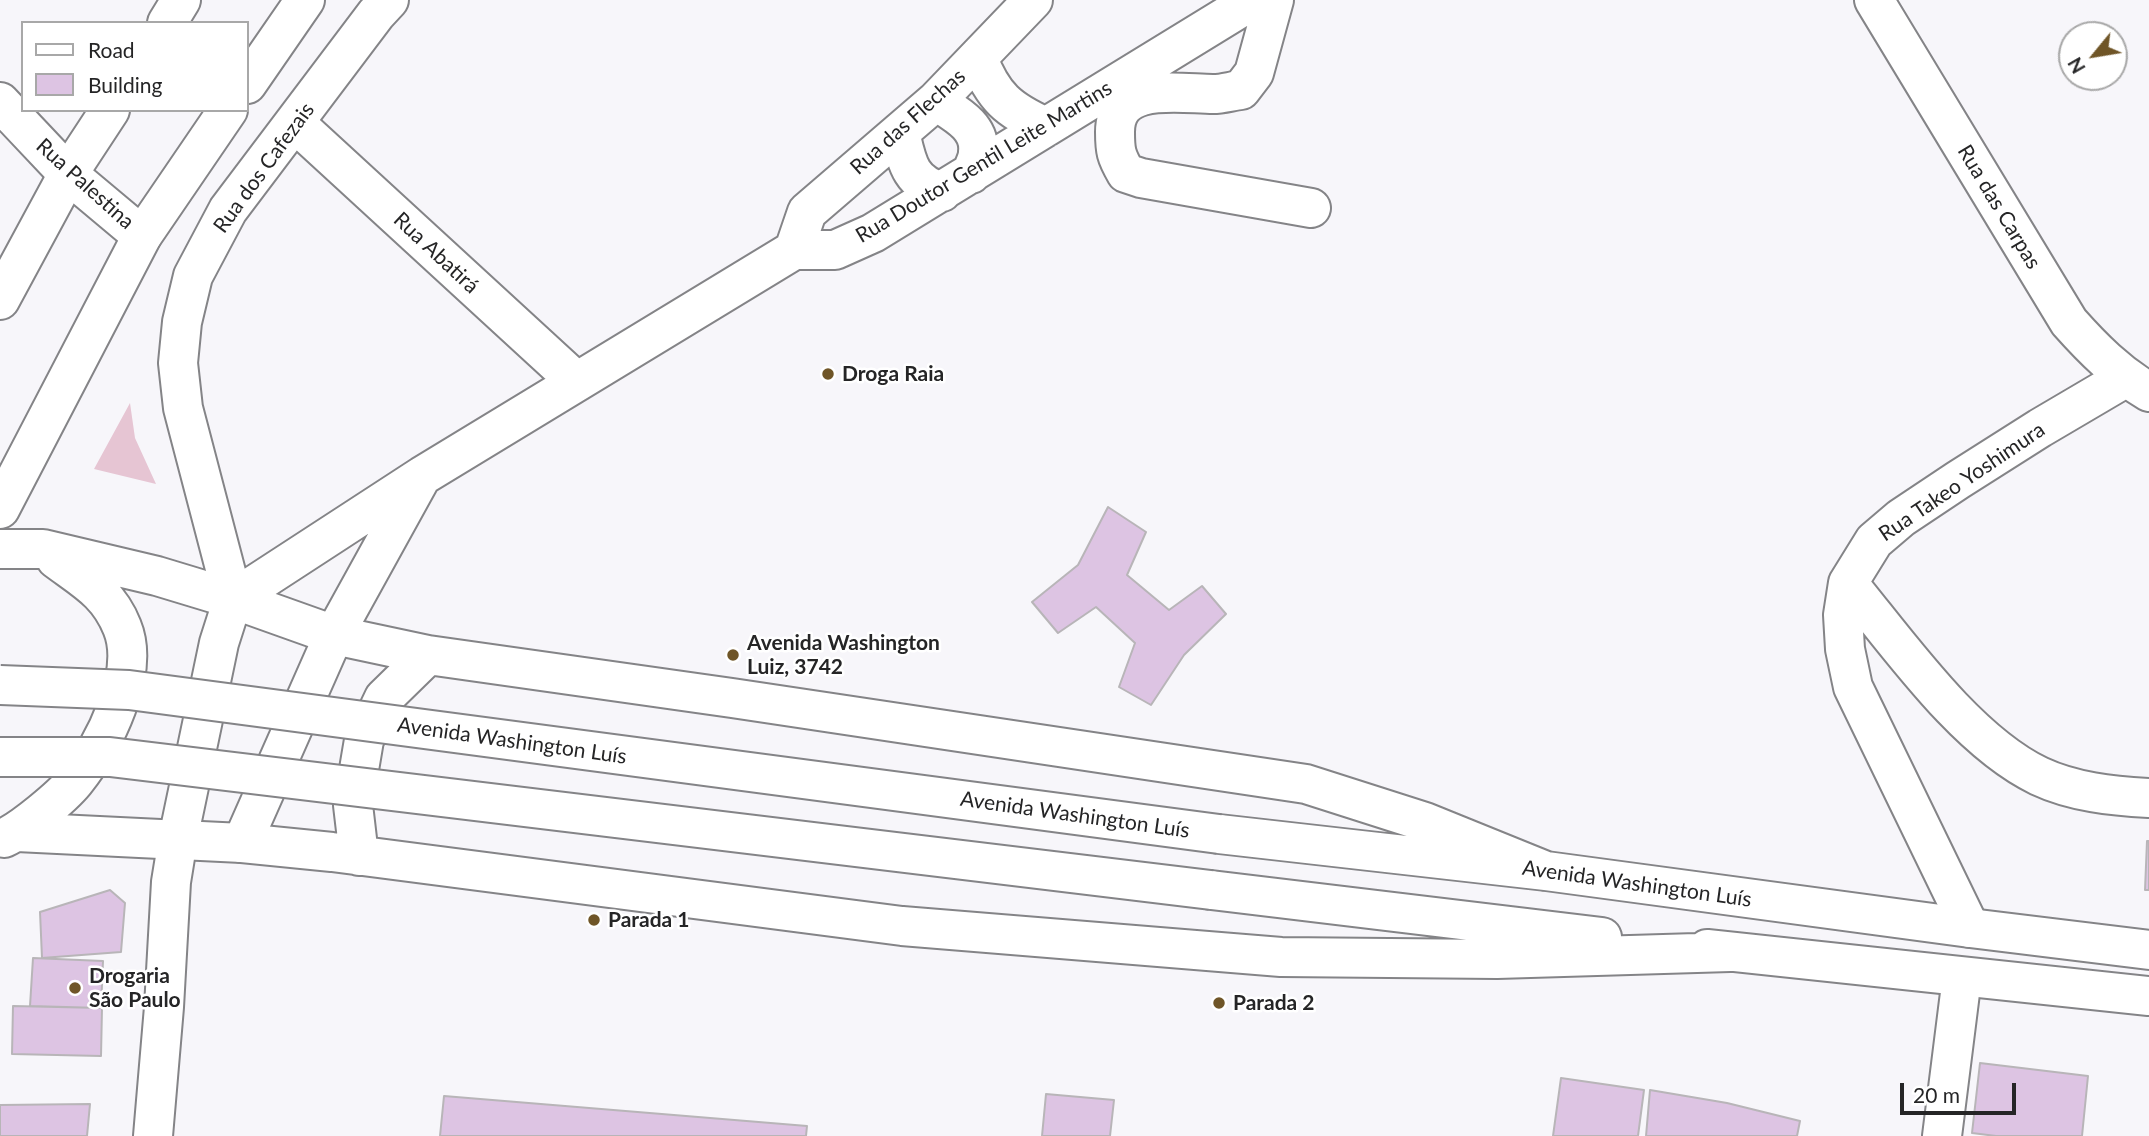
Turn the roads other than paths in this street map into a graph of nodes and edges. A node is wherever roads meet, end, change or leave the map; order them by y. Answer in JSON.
{"nodes":[{"id":1,"x":181,"y":0,"type":"edge"},
{"id":2,"x":305,"y":0,"type":"edge"},
{"id":3,"x":389,"y":0,"type":"edge"},
{"id":4,"x":1033,"y":0,"type":"edge"},
{"id":5,"x":1253,"y":0,"type":"edge"},
{"id":6,"x":1274,"y":0,"type":"edge"},
{"id":7,"x":1874,"y":0,"type":"edge"},
{"id":8,"x":168,"y":21,"type":"edge"},
{"id":9,"x":978,"y":58,"type":"junction"},
{"id":10,"x":248,"y":83,"type":"edge"},
{"id":11,"x":936,"y":101,"type":"junction"},
{"id":12,"x":0,"y":102,"type":"edge"},
{"id":13,"x":109,"y":112,"type":"edge"},
{"id":14,"x":228,"y":112,"type":"edge"},
{"id":15,"x":295,"y":123,"type":"junction"},
{"id":16,"x":1046,"y":127,"type":"junction"},
{"id":17,"x":901,"y":132,"type":"junction"},
{"id":18,"x":68,"y":174,"type":"junction"},
{"id":19,"x":957,"y":183,"type":"junction"},
{"id":20,"x":1311,"y":208,"type":"dead end"},
{"id":21,"x":142,"y":236,"type":"junction"},
{"id":22,"x":794,"y":250,"type":"junction"},
{"id":23,"x":0,"y":262,"type":"edge"},
{"id":24,"x":0,"y":300,"type":"edge"},
{"id":25,"x":577,"y":383,"type":"junction"},
{"id":26,"x":2137,"y":385,"type":"edge"},
{"id":27,"x":422,"y":476,"type":"junction"},
{"id":28,"x":0,"y":509,"type":"edge"},
{"id":29,"x":0,"y":549,"type":"edge"},
{"id":30,"x":43,"y":549,"type":"junction"},
{"id":31,"x":1848,"y":583,"type":"junction"},
{"id":32,"x":233,"y":599,"type":"junction"},
{"id":33,"x":334,"y":635,"type":"junction"},
{"id":34,"x":428,"y":655,"type":"junction"},
{"id":35,"x":0,"y":685,"type":"edge"},
{"id":36,"x":0,"y":757,"type":"edge"},
{"id":37,"x":2149,"y":798,"type":"edge"},
{"id":38,"x":8,"y":836,"type":"edge"},
{"id":39,"x":178,"y":839,"type":"junction"},
{"id":40,"x":242,"y":843,"type":"junction"},
{"id":41,"x":359,"y":856,"type":"junction"},
{"id":42,"x":1546,"y":871,"type":"junction"},
{"id":43,"x":1970,"y":928,"type":"junction"},
{"id":44,"x":2149,"y":950,"type":"edge"},
{"id":45,"x":1730,"y":952,"type":"junction"},
{"id":46,"x":1962,"y":977,"type":"junction"},
{"id":47,"x":2149,"y":996,"type":"edge"},
{"id":48,"x":153,"y":1136,"type":"edge"},
{"id":49,"x":1942,"y":1136,"type":"edge"}],
"edges":[{"from":1,"to":8,"type":"main road"},
{"from":2,"to":10,"type":"main road"},
{"from":3,"to":15,"type":"main road","name":"Rua dos Cafezais"},
{"from":4,"to":9,"type":"main road","name":"Rua das Flechas"},
{"from":5,"to":16,"type":"main road","name":"Rua Doutor Gentil Leite Martins"},
{"from":6,"to":20,"type":"main road"},
{"from":7,"to":26,"type":"main road","name":"Rua das Carpas"},
{"from":9,"to":11,"type":"main road","name":"Rua das Flechas"},
{"from":9,"to":16,"type":"main road"},
{"from":11,"to":17,"type":"main road","name":"Rua das Flechas"},
{"from":11,"to":19,"type":"main road"},
{"from":12,"to":18,"type":"main road","name":"Rua Palestina"},
{"from":13,"to":18,"type":"main road"},
{"from":14,"to":21,"type":"main road"},
{"from":15,"to":25,"type":"main road","name":"Rua Abatirá"},
{"from":15,"to":32,"type":"main road","name":"Rua dos Cafezais"},
{"from":16,"to":19,"type":"main road","name":"Rua Doutor Gentil Leite Martins"},
{"from":17,"to":19,"type":"main road"},
{"from":17,"to":22,"type":"main road","name":"Rua das Flechas"},
{"from":18,"to":21,"type":"main road","name":"Rua Palestina"},
{"from":18,"to":23,"type":"main road"},
{"from":18,"to":24,"type":"main road"},
{"from":19,"to":22,"type":"main road","name":"Rua Doutor Gentil Leite Martins"},
{"from":21,"to":28,"type":"main road"},
{"from":22,"to":25,"type":"main road"},
{"from":25,"to":27,"type":"main road"},
{"from":26,"to":31,"type":"main road","name":"Rua Takeo Yoshimura"},
{"from":27,"to":32,"type":"main road"},
{"from":27,"to":33,"type":"main road"},
{"from":29,"to":30,"type":"main road"},
{"from":30,"to":32,"type":"main road"},
{"from":30,"to":38,"type":"main road"},
{"from":31,"to":37,"type":"main road"},
{"from":31,"to":43,"type":"main road","name":"Rua Takeo Yoshimura"},
{"from":32,"to":33,"type":"main road"},
{"from":32,"to":39,"type":"main road"},
{"from":33,"to":34,"type":"main road"},
{"from":33,"to":40,"type":"main road"},
{"from":34,"to":41,"type":"main road"},
{"from":34,"to":42,"type":"main road"},
{"from":35,"to":42,"type":"main road","name":"Avenida Washington Luís","bridge":true},
{"from":36,"to":45,"type":"main road","bridge":true},
{"from":38,"to":39,"type":"main road"},
{"from":39,"to":40,"type":"main road"},
{"from":39,"to":48,"type":"main road"},
{"from":40,"to":41,"type":"main road"},
{"from":41,"to":45,"type":"main road"},
{"from":42,"to":43,"type":"main road","name":"Avenida Washington Luís"},
{"from":43,"to":44,"type":"main road","name":"Avenida Washington Luís"},
{"from":45,"to":46,"type":"main road"},
{"from":46,"to":47,"type":"main road"},
{"from":46,"to":49,"type":"main road"}]}
